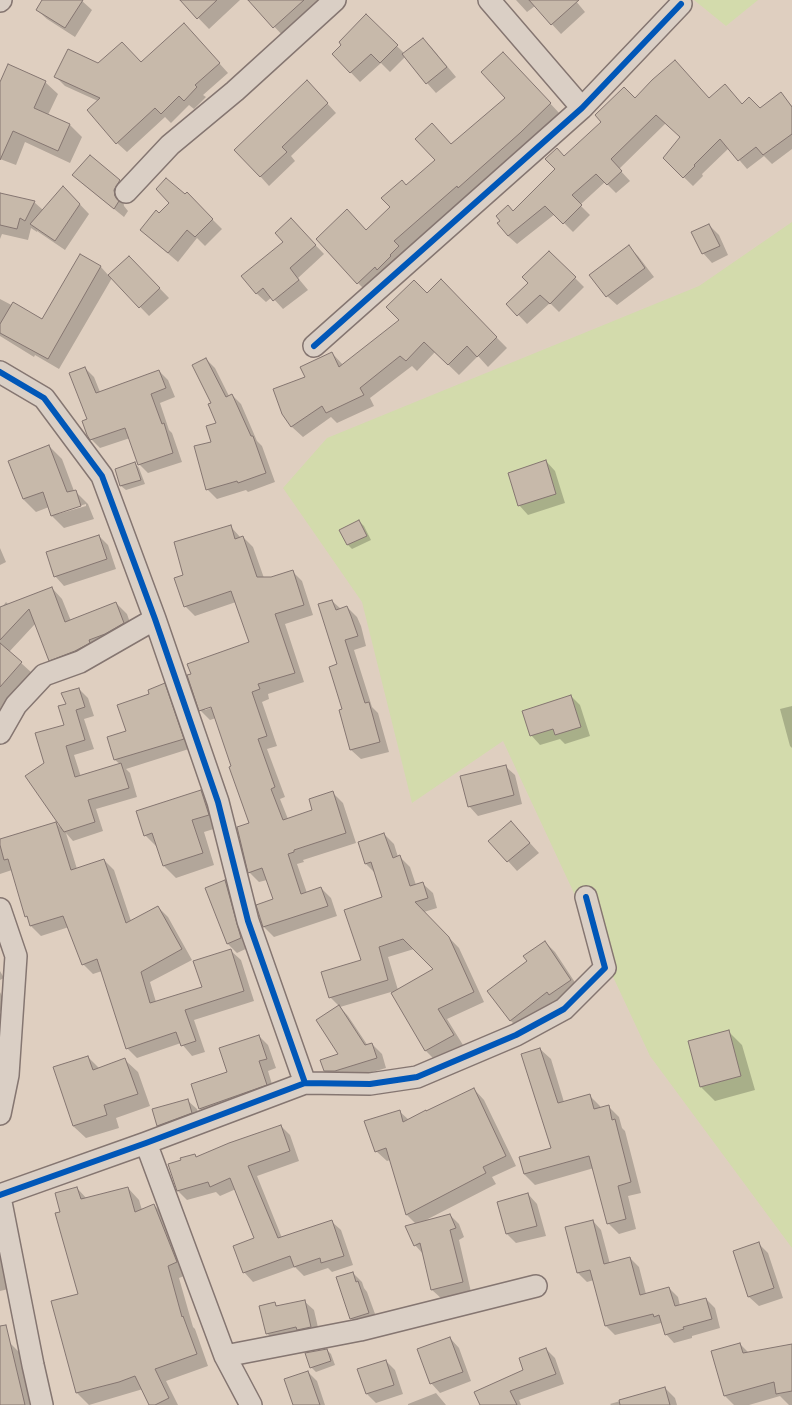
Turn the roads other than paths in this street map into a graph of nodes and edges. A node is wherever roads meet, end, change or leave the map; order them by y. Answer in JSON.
{"nodes":[{"id":1,"x":335,"y":0,"type":"edge"},
{"id":2,"x":489,"y":0,"type":"edge"},
{"id":3,"x":681,"y":4,"type":"dead end"},
{"id":4,"x":582,"y":108,"type":"junction"},
{"id":5,"x":126,"y":192,"type":"dead end"},
{"id":6,"x":314,"y":346,"type":"dead end"},
{"id":7,"x":0,"y":372,"type":"edge"},
{"id":8,"x":155,"y":619,"type":"junction"},
{"id":9,"x":0,"y":733,"type":"edge"},
{"id":10,"x":586,"y":897,"type":"dead end"},
{"id":11,"x":0,"y":909,"type":"edge"},
{"id":12,"x":305,"y":1083,"type":"junction"},
{"id":13,"x":0,"y":1114,"type":"edge"},
{"id":14,"x":146,"y":1143,"type":"junction"},
{"id":15,"x":0,"y":1196,"type":"edge"},
{"id":16,"x":536,"y":1286,"type":"dead end"},
{"id":17,"x":225,"y":1356,"type":"junction"},
{"id":18,"x":42,"y":1405,"type":"edge"},
{"id":19,"x":250,"y":1405,"type":"edge"}],
"edges":[{"from":1,"to":5,"type":"street"},
{"from":2,"to":4,"type":"street"},
{"from":3,"to":4,"type":"street"},
{"from":4,"to":6,"type":"street"},
{"from":7,"to":8,"type":"street"},
{"from":8,"to":9,"type":"street"},
{"from":8,"to":12,"type":"street"},
{"from":10,"to":12,"type":"street"},
{"from":11,"to":13,"type":"street"},
{"from":12,"to":14,"type":"street"},
{"from":14,"to":15,"type":"street"},
{"from":14,"to":17,"type":"street"},
{"from":15,"to":18,"type":"street"},
{"from":16,"to":17,"type":"street"},
{"from":17,"to":19,"type":"street"}]}
